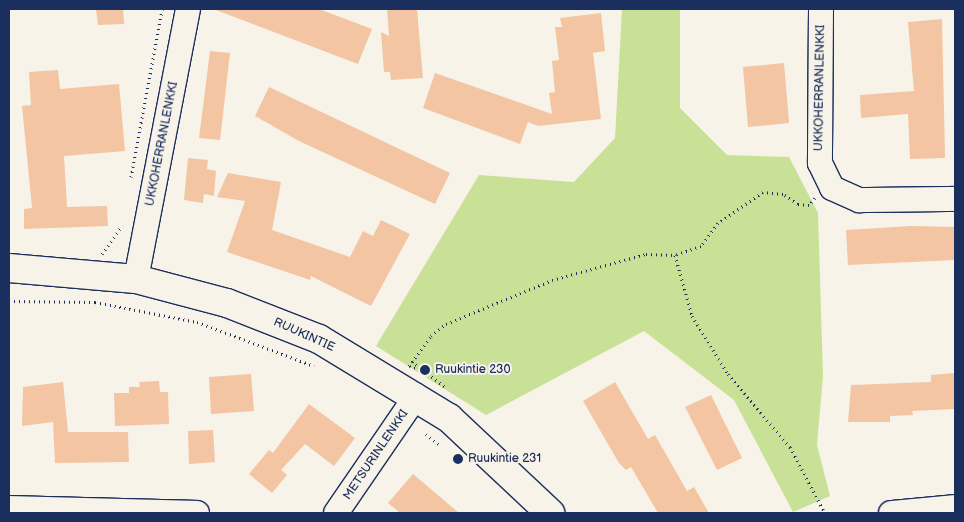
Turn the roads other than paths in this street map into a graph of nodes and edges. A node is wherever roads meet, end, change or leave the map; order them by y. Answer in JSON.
{"nodes":[{"id":1,"x":188,"y":9,"type":"edge"},
{"id":2,"x":821,"y":9,"type":"edge"},
{"id":3,"x":955,"y":199,"type":"edge"},
{"id":4,"x":9,"y":268,"type":"edge"},
{"id":5,"x":136,"y":280,"type":"junction"},
{"id":6,"x":409,"y":406,"type":"junction"},
{"id":7,"x":955,"y":507,"type":"edge"},
{"id":8,"x":9,"y":508,"type":"edge"},
{"id":9,"x":197,"y":513,"type":"edge"},
{"id":10,"x":336,"y":513,"type":"edge"},
{"id":11,"x":550,"y":513,"type":"edge"},
{"id":12,"x":891,"y":513,"type":"edge"}],
"edges":[{"from":1,"to":5,"type":"street","name":"UKKOHERRANLENKKI"},
{"from":2,"to":3,"type":"street","name":"UKKOHERRANLENKKI"},
{"from":4,"to":5,"type":"street","name":"RUUKINTIE"},
{"from":5,"to":6,"type":"street","name":"RUUKINTIE"},
{"from":6,"to":10,"type":"street","name":"METSURINLENKKI"},
{"from":6,"to":11,"type":"street","name":"RUUKINTIE"},
{"from":7,"to":12,"type":"street"},
{"from":8,"to":9,"type":"street"}]}
